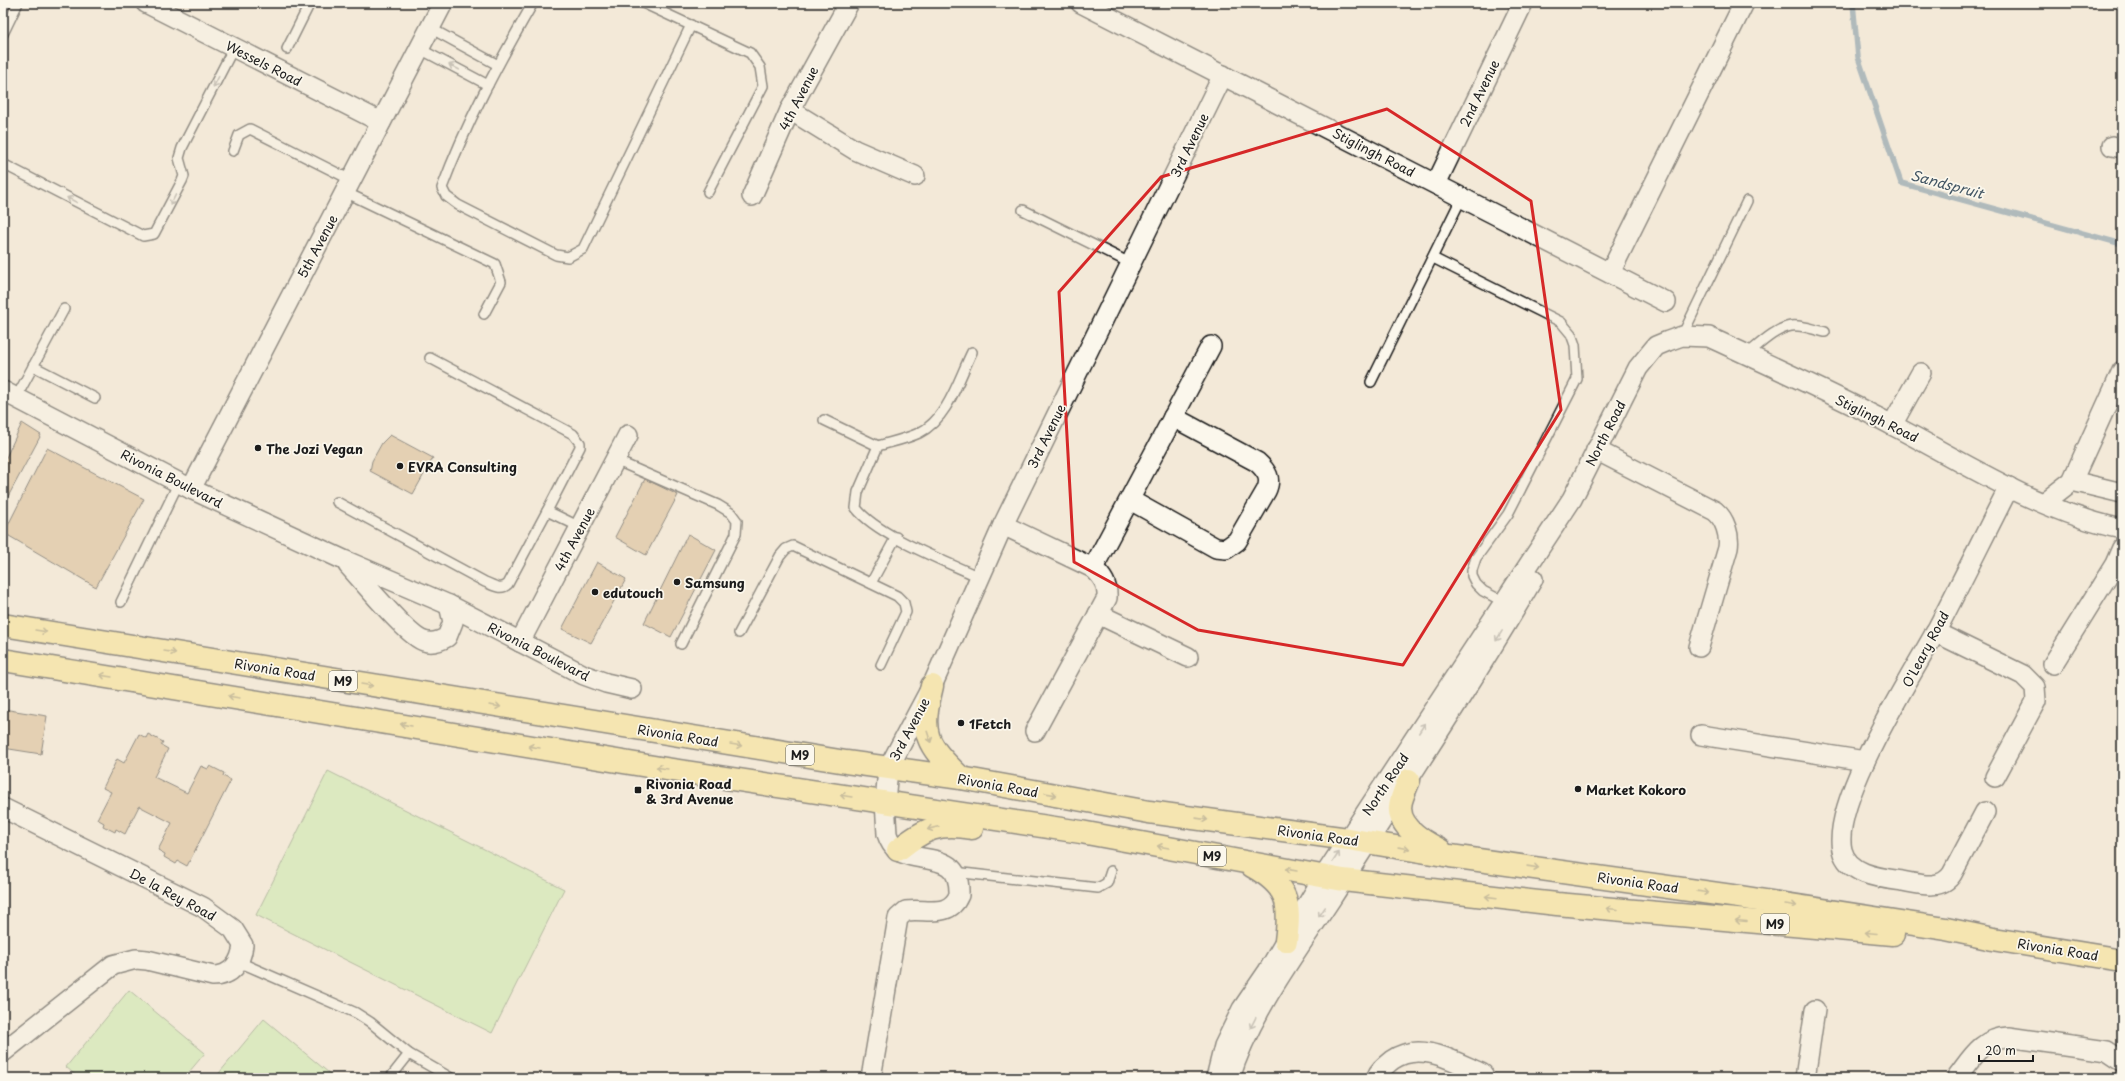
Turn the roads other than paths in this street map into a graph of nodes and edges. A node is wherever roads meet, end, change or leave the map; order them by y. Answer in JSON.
{"nodes":[{"id":1,"x":18,"y":3,"type":"edge"},
{"id":2,"x":146,"y":3,"type":"edge"},
{"id":3,"x":310,"y":3,"type":"edge"},
{"id":4,"x":443,"y":3,"type":"edge"},
{"id":5,"x":533,"y":3,"type":"edge"},
{"id":6,"x":643,"y":3,"type":"edge"},
{"id":7,"x":849,"y":3,"type":"edge"},
{"id":8,"x":1081,"y":3,"type":"edge"},
{"id":9,"x":1523,"y":3,"type":"edge"},
{"id":10,"x":1744,"y":3,"type":"edge"},
{"id":11,"x":691,"y":25,"type":"junction"},
{"id":12,"x":430,"y":28,"type":"junction"},
{"id":13,"x":3,"y":34,"type":"edge"},
{"id":14,"x":234,"y":47,"type":"junction"},
{"id":15,"x":287,"y":48,"type":"dead end"},
{"id":16,"x":420,"y":49,"type":"junction"},
{"id":17,"x":498,"y":65,"type":"junction"},
{"id":18,"x":1223,"y":75,"type":"junction"},
{"id":19,"x":488,"y":85,"type":"junction"},
{"id":20,"x":790,"y":110,"type":"junction"},
{"id":21,"x":381,"y":122,"type":"junction"},
{"id":22,"x":233,"y":150,"type":"dead end"},
{"id":23,"x":3,"y":164,"type":"edge"},
{"id":24,"x":915,"y":176,"type":"dead end"},
{"id":25,"x":1436,"y":184,"type":"junction"},
{"id":26,"x":348,"y":186,"type":"junction"},
{"id":27,"x":708,"y":192,"type":"dead end"},
{"id":28,"x":752,"y":196,"type":"dead end"},
{"id":29,"x":1462,"y":197,"type":"junction"},
{"id":30,"x":1747,"y":201,"type":"dead end"},
{"id":31,"x":1023,"y":210,"type":"dead end"},
{"id":32,"x":1432,"y":258,"type":"junction"},
{"id":33,"x":1130,"y":264,"type":"junction"},
{"id":34,"x":1610,"y":273,"type":"junction"},
{"id":35,"x":1666,"y":302,"type":"dead end"},
{"id":36,"x":64,"y":309,"type":"dead end"},
{"id":37,"x":484,"y":314,"type":"dead end"},
{"id":38,"x":1825,"y":332,"type":"dead end"},
{"id":39,"x":1682,"y":336,"type":"junction"},
{"id":40,"x":1211,"y":346,"type":"dead end"},
{"id":41,"x":972,"y":352,"type":"dead end"},
{"id":42,"x":1746,"y":355,"type":"junction"},
{"id":43,"x":430,"y":358,"type":"dead end"},
{"id":44,"x":33,"y":366,"type":"junction"},
{"id":45,"x":1638,"y":368,"type":"joint"},
{"id":46,"x":2122,"y":371,"type":"edge"},
{"id":47,"x":1921,"y":373,"type":"dead end"},
{"id":48,"x":1371,"y":382,"type":"dead end"},
{"id":49,"x":10,"y":395,"type":"edge"},
{"id":50,"x":95,"y":398,"type":"dead end"},
{"id":51,"x":1173,"y":417,"type":"junction"},
{"id":52,"x":824,"y":420,"type":"dead end"},
{"id":53,"x":1892,"y":425,"type":"junction"},
{"id":54,"x":628,"y":435,"type":"dead end"},
{"id":55,"x":878,"y":446,"type":"junction"},
{"id":56,"x":1596,"y":450,"type":"junction"},
{"id":57,"x":615,"y":460,"type":"junction"},
{"id":58,"x":2072,"y":480,"type":"junction"},
{"id":59,"x":185,"y":486,"type":"junction"},
{"id":60,"x":2009,"y":487,"type":"junction"},
{"id":61,"x":2122,"y":493,"type":"edge"},
{"id":62,"x":1572,"y":499,"type":"junction"},
{"id":63,"x":1130,"y":500,"type":"junction"},
{"id":64,"x":337,"y":502,"type":"dead end"},
{"id":65,"x":2045,"y":502,"type":"junction"},
{"id":66,"x":547,"y":511,"type":"junction"},
{"id":67,"x":1003,"y":525,"type":"junction"},
{"id":68,"x":580,"y":527,"type":"junction"},
{"id":69,"x":2122,"y":529,"type":"edge"},
{"id":70,"x":896,"y":537,"type":"junction"},
{"id":71,"x":2122,"y":548,"type":"edge"},
{"id":72,"x":344,"y":560,"type":"junction"},
{"id":73,"x":1092,"y":568,"type":"junction"},
{"id":74,"x":979,"y":577,"type":"junction"},
{"id":75,"x":871,"y":584,"type":"junction"},
{"id":76,"x":120,"y":602,"type":"dead end"},
{"id":77,"x":1504,"y":602,"type":"junction"},
{"id":78,"x":449,"y":605,"type":"junction"},
{"id":79,"x":1098,"y":614,"type":"junction"},
{"id":80,"x":3,"y":625,"type":"edge"},
{"id":81,"x":1935,"y":632,"type":"junction"},
{"id":82,"x":739,"y":633,"type":"dead end"},
{"id":83,"x":520,"y":642,"type":"junction"},
{"id":84,"x":681,"y":644,"type":"dead end"},
{"id":85,"x":1699,"y":647,"type":"dead end"},
{"id":86,"x":1188,"y":657,"type":"dead end"},
{"id":87,"x":3,"y":660,"type":"edge"},
{"id":88,"x":2054,"y":664,"type":"dead end"},
{"id":89,"x":881,"y":665,"type":"dead end"},
{"id":90,"x":932,"y":686,"type":"junction"},
{"id":91,"x":632,"y":689,"type":"dead end"},
{"id":92,"x":1035,"y":732,"type":"dead end"},
{"id":93,"x":1701,"y":735,"type":"dead end"},
{"id":94,"x":1865,"y":760,"type":"junction"},
{"id":95,"x":888,"y":769,"type":"junction"},
{"id":96,"x":961,"y":778,"type":"junction"},
{"id":97,"x":1995,"y":778,"type":"dead end"},
{"id":98,"x":1409,"y":780,"type":"junction"},
{"id":99,"x":885,"y":802,"type":"junction"},
{"id":100,"x":3,"y":808,"type":"edge"},
{"id":101,"x":1985,"y":812,"type":"dead end"},
{"id":102,"x":1081,"y":832,"type":"junction"},
{"id":103,"x":1357,"y":841,"type":"junction"},
{"id":104,"x":898,"y":850,"type":"junction"},
{"id":105,"x":1450,"y":856,"type":"junction"},
{"id":106,"x":1247,"y":862,"type":"junction"},
{"id":107,"x":1111,"y":871,"type":"dead end"},
{"id":108,"x":954,"y":872,"type":"junction"},
{"id":109,"x":1334,"y":878,"type":"junction"},
{"id":110,"x":1993,"y":939,"type":"junction"},
{"id":111,"x":1286,"y":941,"type":"junction"},
{"id":112,"x":2122,"y":960,"type":"edge"},
{"id":113,"x":239,"y":962,"type":"junction"},
{"id":114,"x":1815,"y":1010,"type":"dead end"},
{"id":115,"x":3,"y":1052,"type":"edge"},
{"id":116,"x":409,"y":1054,"type":"junction"},
{"id":117,"x":2122,"y":1061,"type":"edge"},
{"id":118,"x":1483,"y":1074,"type":"dead end"},
{"id":119,"x":390,"y":1078,"type":"edge"},
{"id":120,"x":451,"y":1078,"type":"edge"},
{"id":121,"x":871,"y":1078,"type":"edge"},
{"id":122,"x":1216,"y":1078,"type":"edge"},
{"id":123,"x":1230,"y":1078,"type":"edge"},
{"id":124,"x":1376,"y":1078,"type":"edge"},
{"id":125,"x":1805,"y":1078,"type":"edge"},
{"id":126,"x":1956,"y":1078,"type":"edge"}],
"edges":[{"from":1,"to":13,"type":"lane"},
{"from":2,"to":14,"type":"street","name":"Wessels Road"},
{"from":3,"to":15,"type":"lane"},
{"from":4,"to":12,"type":"street","name":"5th Avenue"},
{"from":5,"to":17,"type":"lane"},
{"from":6,"to":11,"type":"lane"},
{"from":7,"to":20,"type":"street","name":"4th Avenue"},
{"from":8,"to":18,"type":"street","name":"Stiglingh Road"},
{"from":9,"to":25,"type":"street","name":"2nd Avenue"},
{"from":10,"to":34,"type":"street"},
{"from":11,"to":19,"type":"lane"},
{"from":11,"to":27,"type":"lane"},
{"from":12,"to":16,"type":"street","name":"5th Avenue"},
{"from":12,"to":17,"type":"lane"},
{"from":14,"to":21,"type":"street","name":"Wessels Road"},
{"from":14,"to":23,"type":"lane","one_way":true},
{"from":19,"to":16,"type":"lane","one_way":true},
{"from":16,"to":21,"type":"street","name":"5th Avenue"},
{"from":17,"to":19,"type":"lane"},
{"from":18,"to":25,"type":"street","name":"Stiglingh Road"},
{"from":18,"to":33,"type":"street","name":"3rd Avenue"},
{"from":20,"to":24,"type":"street"},
{"from":20,"to":28,"type":"street","name":"4th Avenue"},
{"from":21,"to":26,"type":"street","name":"5th Avenue"},
{"from":22,"to":26,"type":"lane"},
{"from":25,"to":29,"type":"street","name":"Stiglingh Road"},
{"from":26,"to":37,"type":"lane"},
{"from":26,"to":59,"type":"street","name":"5th Avenue"},
{"from":29,"to":32,"type":"lane"},
{"from":29,"to":34,"type":"street","name":"Stiglingh Road"},
{"from":30,"to":39,"type":"lane"},
{"from":31,"to":33,"type":"lane"},
{"from":32,"to":48,"type":"lane"},
{"from":32,"to":77,"type":"lane"},
{"from":33,"to":67,"type":"street","name":"3rd Avenue"},
{"from":34,"to":35,"type":"street","name":"Stiglingh Road"},
{"from":36,"to":44,"type":"lane"},
{"from":38,"to":42,"type":"lane"},
{"from":39,"to":42,"type":"street","name":"Stiglingh Road"},
{"from":39,"to":45,"type":"street","name":"Stiglingh Road"},
{"from":40,"to":51,"type":"street"},
{"from":41,"to":55,"type":"lane"},
{"from":42,"to":53,"type":"street","name":"Stiglingh Road"},
{"from":43,"to":66,"type":"lane"},
{"from":44,"to":49,"type":"lane"},
{"from":44,"to":50,"type":"lane"},
{"from":45,"to":56,"type":"street","name":"North Road"},
{"from":46,"to":58,"type":"street"},
{"from":47,"to":53,"type":"street"},
{"from":49,"to":59,"type":"street","name":"Rivonia Boulevard"},
{"from":51,"to":63,"type":"street"},
{"from":51,"to":63,"type":"street"},
{"from":52,"to":55,"type":"lane"},
{"from":53,"to":60,"type":"street","name":"Stiglingh Road"},
{"from":54,"to":57,"type":"street","name":"4th Avenue"},
{"from":55,"to":70,"type":"lane"},
{"from":56,"to":62,"type":"street","name":"North Road"},
{"from":56,"to":85,"type":"street"},
{"from":57,"to":68,"type":"street","name":"4th Avenue"},
{"from":57,"to":84,"type":"lane"},
{"from":58,"to":61,"type":"street"},
{"from":58,"to":65,"type":"street"},
{"from":59,"to":72,"type":"street","name":"Rivonia Boulevard"},
{"from":59,"to":76,"type":"lane"},
{"from":60,"to":65,"type":"street","name":"Stiglingh Road"},
{"from":60,"to":81,"type":"street","name":"O'Leary Road"},
{"from":62,"to":77,"type":"street","name":"North Road"},
{"from":62,"to":98,"type":"street","name":"North Road","one_way":true},
{"from":63,"to":73,"type":"street"},
{"from":64,"to":66,"type":"lane"},
{"from":65,"to":69,"type":"street","name":"Stiglingh Road"},
{"from":66,"to":68,"type":"lane"},
{"from":67,"to":73,"type":"street"},
{"from":67,"to":74,"type":"street","name":"3rd Avenue"},
{"from":68,"to":83,"type":"street","name":"4th Avenue"},
{"from":70,"to":74,"type":"lane"},
{"from":70,"to":75,"type":"lane"},
{"from":71,"to":88,"type":"street"},
{"from":72,"to":78,"type":"street","name":"Rivonia Boulevard"},
{"from":72,"to":78,"type":"street","name":"Rivonia Boulevard"},
{"from":73,"to":79,"type":"street"},
{"from":74,"to":90,"type":"street","name":"3rd Avenue"},
{"from":75,"to":82,"type":"lane"},
{"from":75,"to":89,"type":"lane"},
{"from":103,"to":77,"type":"street","name":"North Road","one_way":true},
{"from":78,"to":83,"type":"street","name":"Rivonia Boulevard"},
{"from":79,"to":86,"type":"street"},
{"from":79,"to":92,"type":"street"},
{"from":80,"to":95,"type":"main road","name":"Rivonia Road","number":"M9","one_way":true},
{"from":81,"to":94,"type":"street","name":"O'Leary Road"},
{"from":81,"to":97,"type":"street"},
{"from":83,"to":91,"type":"street","name":"Rivonia Boulevard"},
{"from":99,"to":87,"type":"main road","name":"Rivonia Road","number":"M9","one_way":true},
{"from":90,"to":95,"type":"street","name":"3rd Avenue"},
{"from":90,"to":96,"type":"main road","one_way":true},
{"from":93,"to":94,"type":"street"},
{"from":94,"to":101,"type":"street","name":"O'Leary Road"},
{"from":95,"to":96,"type":"main road","name":"Rivonia Road","number":"M9"},
{"from":95,"to":99,"type":"street","name":"3rd Avenue"},
{"from":96,"to":103,"type":"main road","name":"Rivonia Road","number":"M9","one_way":true},
{"from":98,"to":103,"type":"street","name":"North Road"},
{"from":98,"to":105,"type":"main road"},
{"from":99,"to":102,"type":"main road","name":"Rivonia Road","number":"M9"},
{"from":99,"to":104,"type":"street","name":"3rd Avenue"},
{"from":100,"to":113,"type":"street","name":"De la Rey Road"},
{"from":102,"to":104,"type":"main road","one_way":true},
{"from":106,"to":102,"type":"main road","name":"Rivonia Road","number":"M9","one_way":true},
{"from":103,"to":105,"type":"main road","name":"Rivonia Road","number":"M9","one_way":true},
{"from":103,"to":109,"type":"street","name":"North Road"},
{"from":104,"to":108,"type":"street"},
{"from":105,"to":110,"type":"main road","name":"Rivonia Road","number":"M9","one_way":true},
{"from":109,"to":106,"type":"main road","name":"Rivonia Road","number":"M9","one_way":true},
{"from":106,"to":111,"type":"main road"},
{"from":107,"to":108,"type":"lane"},
{"from":108,"to":121,"type":"street"},
{"from":110,"to":109,"type":"main road","name":"Rivonia Road","number":"M9","one_way":true},
{"from":109,"to":111,"type":"street","name":"North Road"},
{"from":109,"to":123,"type":"street","name":"North Road","one_way":true},
{"from":110,"to":112,"type":"main road","name":"Rivonia Road","number":"M9"},
{"from":111,"to":122,"type":"street","name":"North Road"},
{"from":113,"to":115,"type":"street"},
{"from":113,"to":116,"type":"lane"},
{"from":114,"to":125,"type":"street"},
{"from":116,"to":119,"type":"lane"},
{"from":116,"to":120,"type":"lane"},
{"from":117,"to":126,"type":"street"},
{"from":118,"to":124,"type":"street"}]}
